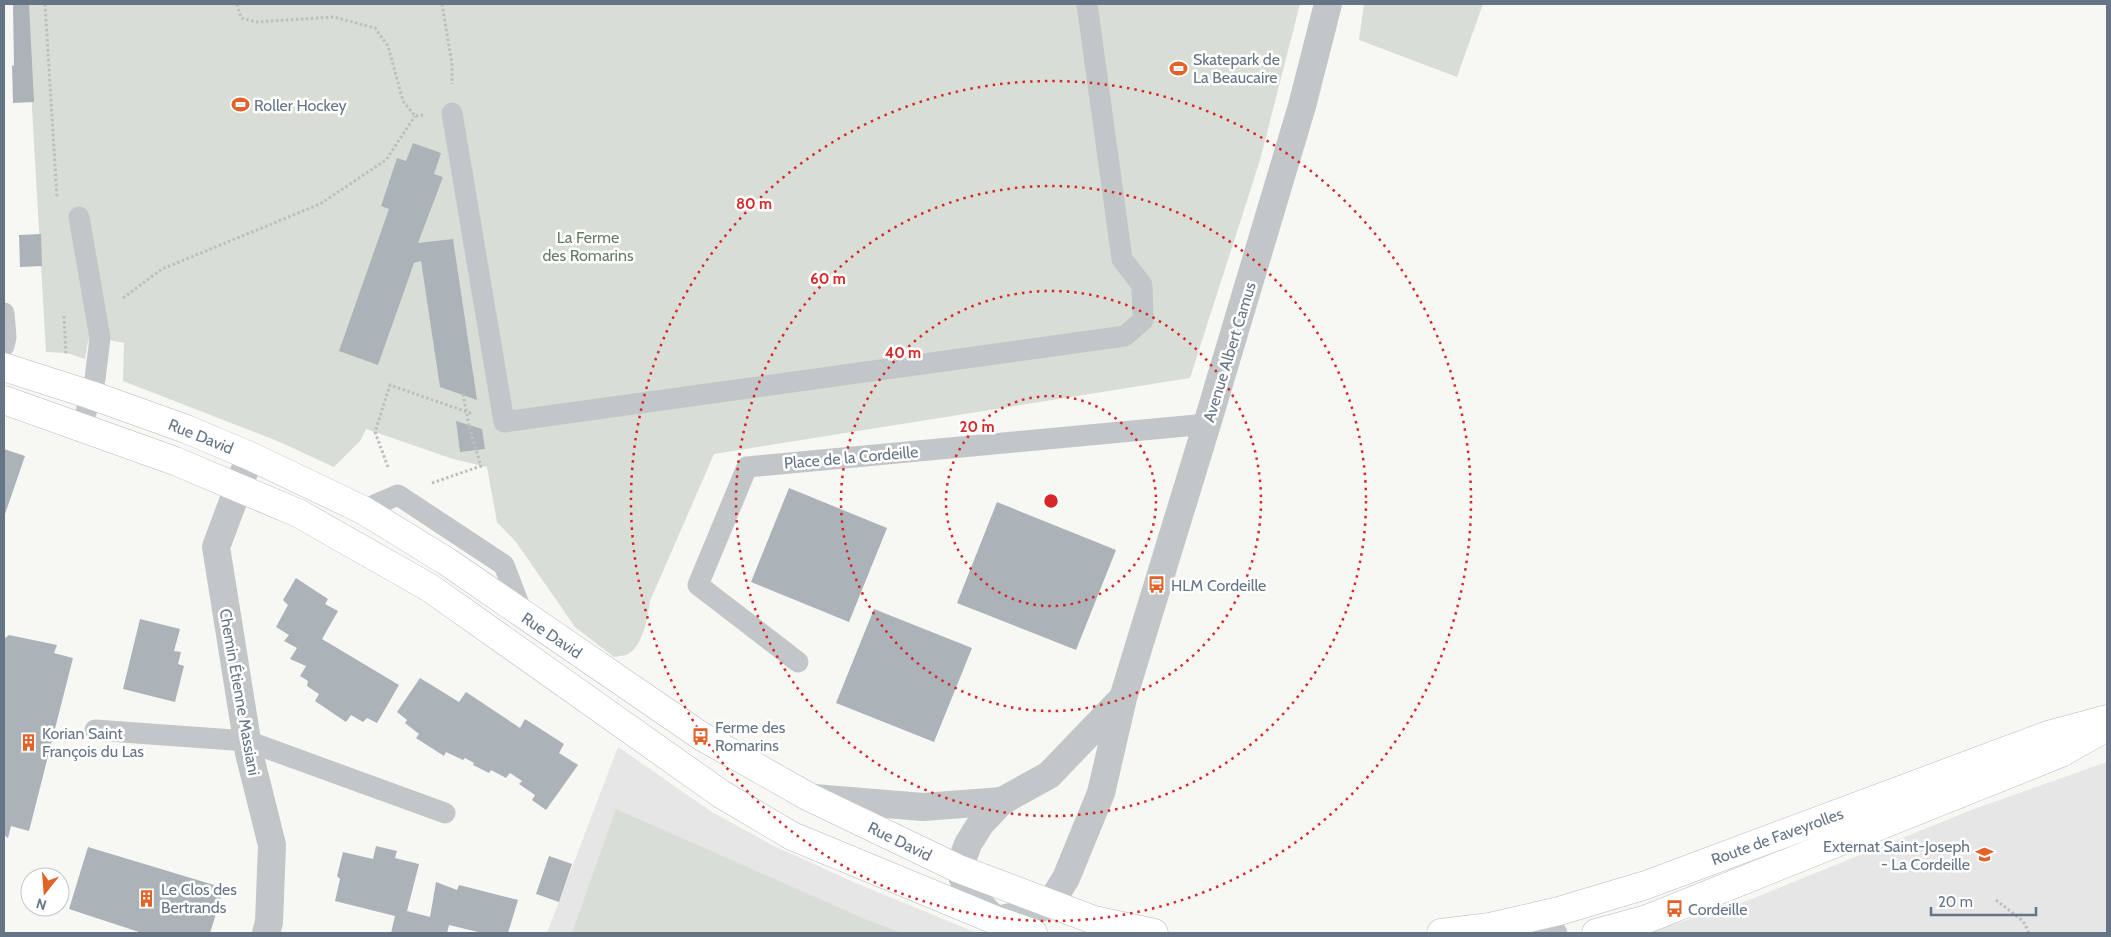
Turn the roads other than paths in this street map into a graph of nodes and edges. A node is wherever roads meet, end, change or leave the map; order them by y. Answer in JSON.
{"nodes":[{"id":1,"x":1087,"y":4,"type":"edge"},
{"id":2,"x":1328,"y":4,"type":"edge"},
{"id":3,"x":452,"y":113,"type":"road end"},
{"id":4,"x":79,"y":217,"type":"dead end"},
{"id":5,"x":4,"y":313,"type":"edge"},
{"id":6,"x":4,"y":346,"type":"edge"},
{"id":7,"x":4,"y":367,"type":"edge"},
{"id":8,"x":91,"y":395,"type":"junction"},
{"id":9,"x":4,"y":400,"type":"edge"},
{"id":10,"x":1207,"y":424,"type":"junction"},
{"id":11,"x":82,"y":427,"type":"junction"},
{"id":12,"x":250,"y":456,"type":"junction"},
{"id":13,"x":238,"y":488,"type":"junction"},
{"id":14,"x":363,"y":510,"type":"junction"},
{"id":15,"x":522,"y":615,"type":"junction"},
{"id":16,"x":798,"y":662,"type":"dead end"},
{"id":17,"x":1123,"y":698,"type":"junction"},
{"id":18,"x":2107,"y":719,"type":"edge"},
{"id":19,"x":2107,"y":726,"type":"edge"},
{"id":20,"x":95,"y":730,"type":"dead end"},
{"id":21,"x":247,"y":742,"type":"junction"},
{"id":22,"x":809,"y":797,"type":"junction"},
{"id":23,"x":1002,"y":802,"type":"junction"},
{"id":24,"x":445,"y":813,"type":"dead end"},
{"id":25,"x":959,"y":869,"type":"junction"},
{"id":26,"x":1050,"y":904,"type":"junction"},
{"id":27,"x":995,"y":920,"type":"junction"},
{"id":28,"x":1490,"y":927,"type":"junction"},
{"id":29,"x":266,"y":933,"type":"edge"},
{"id":30,"x":1033,"y":933,"type":"edge"},
{"id":31,"x":1154,"y":933,"type":"edge"},
{"id":32,"x":1441,"y":933,"type":"edge"},
{"id":33,"x":1557,"y":933,"type":"edge"},
{"id":34,"x":1596,"y":933,"type":"edge"}],
"edges":[{"from":1,"to":3,"type":"lane"},
{"from":2,"to":10,"type":"street","name":"Avenue Albert Camus"},
{"from":4,"to":8,"type":"lane"},
{"from":5,"to":6,"type":"lane"},
{"from":7,"to":8,"type":"main road","name":"Rue David"},
{"from":8,"to":11,"type":"lane"},
{"from":8,"to":12,"type":"main road","name":"Rue David"},
{"from":9,"to":11,"type":"main road","name":"Rue David"},
{"from":10,"to":16,"type":"lane","name":"Place de la Cordeille"},
{"from":10,"to":17,"type":"street","name":"Avenue Albert Camus"},
{"from":11,"to":13,"type":"main road","name":"Rue David"},
{"from":12,"to":13,"type":"street","name":"Chemin Étienne Massiani"},
{"from":12,"to":14,"type":"main road","name":"Rue David"},
{"from":13,"to":21,"type":"street","name":"Chemin Étienne Massiani"},
{"from":13,"to":27,"type":"main road","name":"Rue David"},
{"from":14,"to":15,"type":"main road","name":"Rue David"},
{"from":14,"to":15,"type":"lane"},
{"from":15,"to":22,"type":"main road","name":"Rue David"},
{"from":17,"to":23,"type":"street","name":"Avenue Albert Camus"},
{"from":17,"to":26,"type":"street","name":"Avenue Albert Camus"},
{"from":18,"to":28,"type":"main road","name":"Route de Faveyrolles"},
{"from":19,"to":34,"type":"main road","name":"Route de Faveyrolles"},
{"from":20,"to":21,"type":"lane"},
{"from":21,"to":24,"type":"lane"},
{"from":21,"to":29,"type":"street","name":"Chemin Étienne Massiani"},
{"from":22,"to":23,"type":"street","name":"Avenue Albert Camus"},
{"from":22,"to":25,"type":"main road","name":"Rue David"},
{"from":23,"to":25,"type":"street","name":"Avenue Albert Camus"},
{"from":25,"to":26,"type":"main road","name":"Rue David"},
{"from":25,"to":27,"type":"street"},
{"from":26,"to":27,"type":"street"},
{"from":26,"to":31,"type":"main road","name":"Rue David"},
{"from":27,"to":30,"type":"main road"},
{"from":28,"to":32,"type":"main road","name":"Route de Faveyrolles"},
{"from":28,"to":33,"type":"lane"}]}
